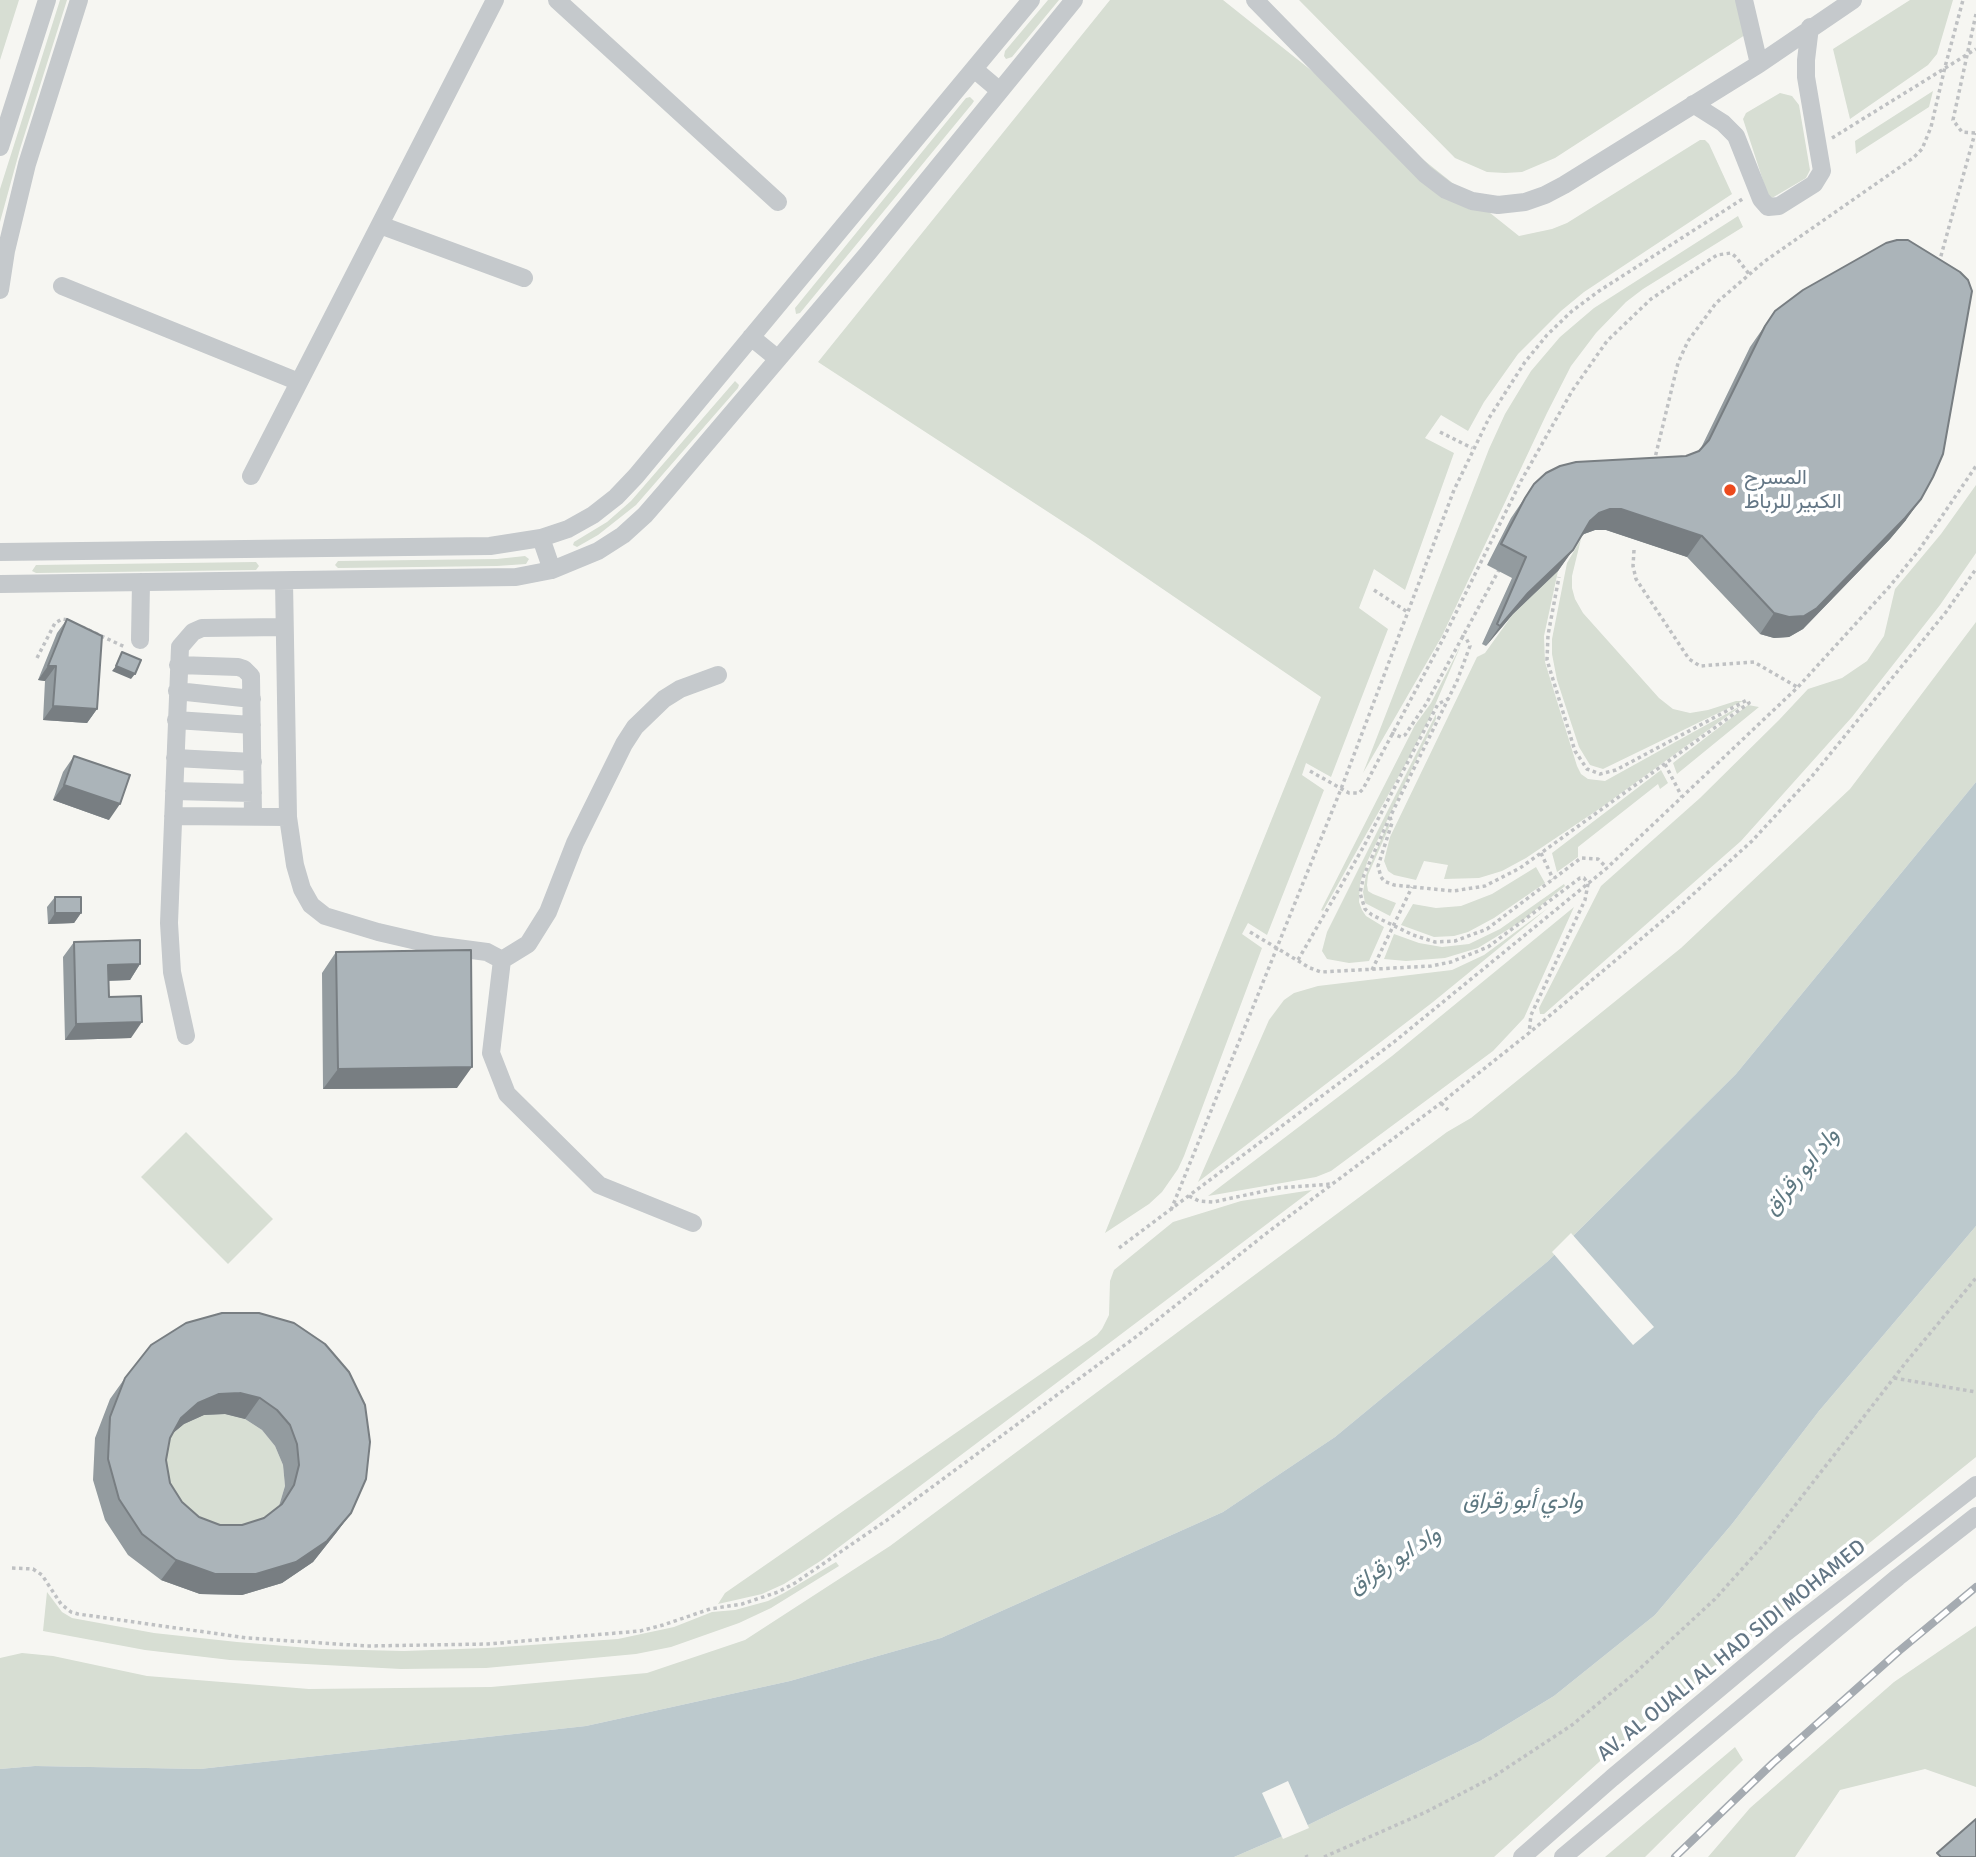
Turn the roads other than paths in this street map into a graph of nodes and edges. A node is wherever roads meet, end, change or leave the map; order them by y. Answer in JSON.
{"nodes":[{"id":1,"x":47,"y":0,"type":"edge"},
{"id":2,"x":79,"y":0,"type":"edge"},
{"id":3,"x":495,"y":0,"type":"edge"},
{"id":4,"x":557,"y":0,"type":"edge"},
{"id":5,"x":1031,"y":0,"type":"edge"},
{"id":6,"x":1074,"y":0,"type":"edge"},
{"id":7,"x":1255,"y":0,"type":"edge"},
{"id":8,"x":1744,"y":0,"type":"edge"},
{"id":9,"x":1853,"y":0,"type":"edge"},
{"id":10,"x":1810,"y":27,"type":"junction"},
{"id":11,"x":1759,"y":64,"type":"junction"},
{"id":12,"x":974,"y":69,"type":"junction"},
{"id":13,"x":1000,"y":91,"type":"junction"},
{"id":14,"x":1693,"y":104,"type":"junction"},
{"id":15,"x":0,"y":147,"type":"edge"},
{"id":16,"x":778,"y":202,"type":"dead end"},
{"id":17,"x":380,"y":225,"type":"junction"},
{"id":18,"x":524,"y":278,"type":"dead end"},
{"id":19,"x":62,"y":286,"type":"dead end"},
{"id":20,"x":0,"y":290,"type":"edge"},
{"id":21,"x":751,"y":337,"type":"junction"},
{"id":22,"x":778,"y":359,"type":"junction"},
{"id":23,"x":299,"y":382,"type":"junction"},
{"id":24,"x":251,"y":476,"type":"dead end"},
{"id":25,"x":541,"y":538,"type":"junction"},
{"id":26,"x":0,"y":552,"type":"edge"},
{"id":27,"x":552,"y":570,"type":"junction"},
{"id":28,"x":284,"y":581,"type":"junction"},
{"id":29,"x":141,"y":582,"type":"junction"},
{"id":30,"x":0,"y":584,"type":"edge"},
{"id":31,"x":284,"y":627,"type":"junction"},
{"id":32,"x":133,"y":643,"type":"road end"},
{"id":33,"x":178,"y":665,"type":"junction"},
{"id":34,"x":718,"y":675,"type":"dead end"},
{"id":35,"x":177,"y":691,"type":"junction"},
{"id":36,"x":252,"y":699,"type":"junction"},
{"id":37,"x":176,"y":720,"type":"junction"},
{"id":38,"x":253,"y":725,"type":"junction"},
{"id":39,"x":175,"y":758,"type":"junction"},
{"id":40,"x":253,"y":762,"type":"junction"},
{"id":41,"x":174,"y":791,"type":"junction"},
{"id":42,"x":253,"y":793,"type":"junction"},
{"id":43,"x":173,"y":816,"type":"junction"},
{"id":44,"x":254,"y":816,"type":"junction"},
{"id":45,"x":288,"y":817,"type":"junction"},
{"id":46,"x":502,"y":960,"type":"junction"},
{"id":47,"x":186,"y":1036,"type":"dead end"},
{"id":48,"x":692,"y":1223,"type":"dead end"},
{"id":49,"x":1976,"y":1485,"type":"edge"},
{"id":50,"x":1976,"y":1516,"type":"edge"},
{"id":51,"x":1522,"y":1857,"type":"edge"},
{"id":52,"x":1563,"y":1857,"type":"edge"}],
"edges":[{"from":1,"to":15,"type":"street"},
{"from":2,"to":20,"type":"street"},
{"from":3,"to":17,"type":"street"},
{"from":4,"to":16,"type":"street"},
{"from":5,"to":12,"type":"street"},
{"from":6,"to":13,"type":"street"},
{"from":7,"to":14,"type":"street"},
{"from":8,"to":11,"type":"street"},
{"from":9,"to":10,"type":"street"},
{"from":10,"to":11,"type":"street"},
{"from":10,"to":14,"type":"street"},
{"from":11,"to":14,"type":"street"},
{"from":12,"to":13,"type":"street"},
{"from":12,"to":21,"type":"street"},
{"from":13,"to":22,"type":"street"},
{"from":17,"to":18,"type":"street"},
{"from":17,"to":23,"type":"street"},
{"from":19,"to":23,"type":"street"},
{"from":21,"to":22,"type":"street"},
{"from":21,"to":25,"type":"street"},
{"from":22,"to":27,"type":"street"},
{"from":23,"to":24,"type":"street"},
{"from":25,"to":26,"type":"street"},
{"from":25,"to":27,"type":"street"},
{"from":27,"to":28,"type":"street"},
{"from":28,"to":29,"type":"street"},
{"from":28,"to":31,"type":"street"},
{"from":29,"to":30,"type":"street"},
{"from":29,"to":32,"type":"street"},
{"from":31,"to":33,"type":"street"},
{"from":31,"to":45,"type":"street"},
{"from":33,"to":35,"type":"street"},
{"from":33,"to":36,"type":"street"},
{"from":34,"to":46,"type":"street"},
{"from":35,"to":36,"type":"street"},
{"from":35,"to":37,"type":"street"},
{"from":36,"to":38,"type":"street"},
{"from":37,"to":38,"type":"street"},
{"from":37,"to":39,"type":"street"},
{"from":38,"to":40,"type":"street"},
{"from":39,"to":40,"type":"street"},
{"from":39,"to":41,"type":"street"},
{"from":40,"to":42,"type":"street"},
{"from":41,"to":42,"type":"street"},
{"from":41,"to":43,"type":"street"},
{"from":42,"to":44,"type":"street"},
{"from":43,"to":44,"type":"street"},
{"from":43,"to":47,"type":"street"},
{"from":44,"to":45,"type":"street"},
{"from":45,"to":46,"type":"street"},
{"from":46,"to":48,"type":"street"},
{"from":49,"to":51,"type":"street","name":"AV. AL OUALI AL HAD SIDI MOHAMED"},
{"from":50,"to":52,"type":"street"}]}
